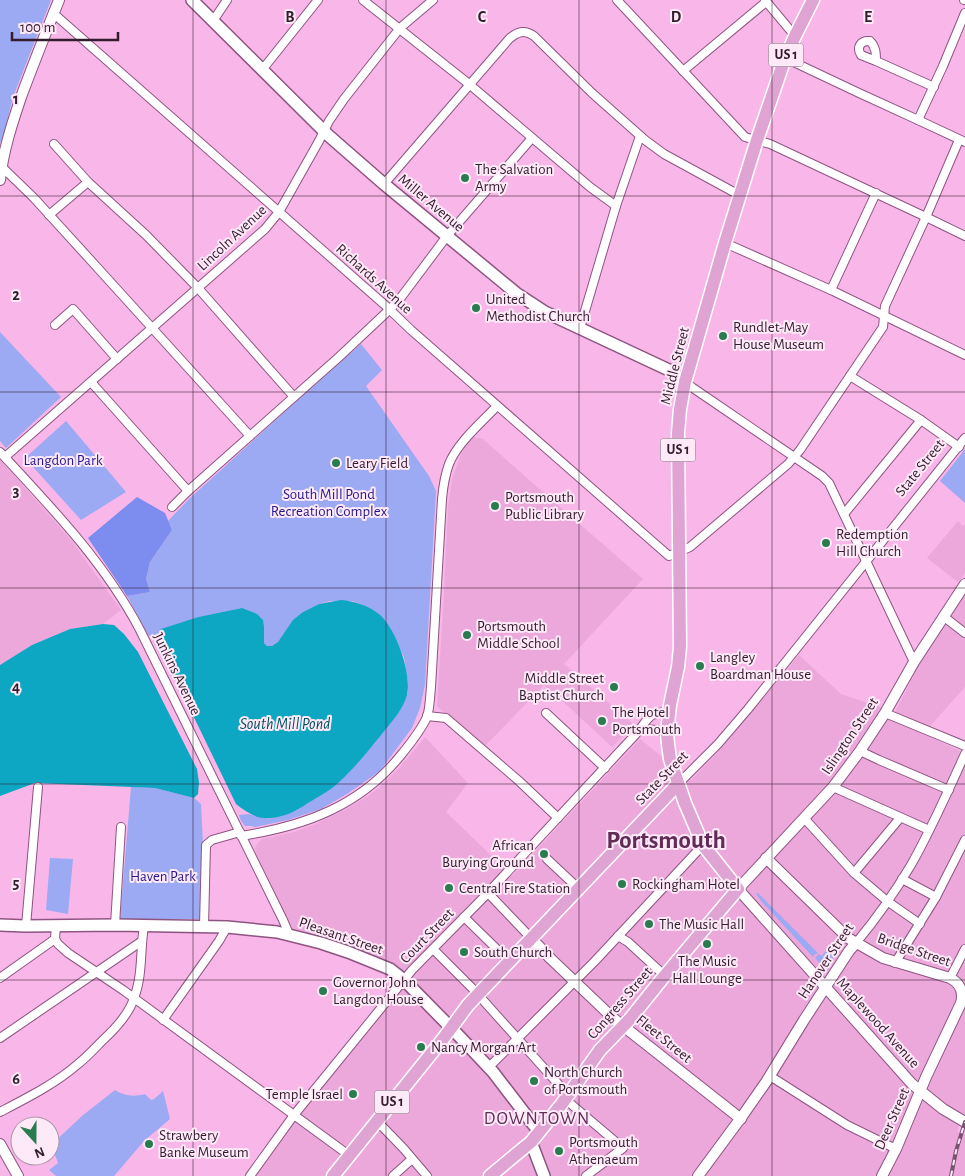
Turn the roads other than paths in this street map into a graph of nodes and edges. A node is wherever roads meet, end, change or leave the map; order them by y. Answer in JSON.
{"nodes":[{"id":1,"x":58,"y":0,"type":"edge"},
{"id":2,"x":192,"y":0,"type":"edge"},
{"id":3,"x":227,"y":0,"type":"edge"},
{"id":4,"x":318,"y":0,"type":"edge"},
{"id":5,"x":363,"y":0,"type":"edge"},
{"id":6,"x":433,"y":0,"type":"edge"},
{"id":7,"x":618,"y":0,"type":"edge"},
{"id":8,"x":813,"y":0,"type":"edge"},
{"id":9,"x":766,"y":1,"type":"edge"},
{"id":10,"x":53,"y":13,"type":"junction"},
{"id":11,"x":965,"y":14,"type":"edge"},
{"id":12,"x":213,"y":21,"type":"junction"},
{"id":13,"x":400,"y":28,"type":"junction"},
{"id":14,"x":795,"y":36,"type":"junction"},
{"id":15,"x":785,"y":58,"type":"junction"},
{"id":16,"x":876,"y":61,"type":"dead end"},
{"id":17,"x":262,"y":70,"type":"junction"},
{"id":18,"x":683,"y":71,"type":"junction"},
{"id":19,"x":469,"y":84,"type":"junction"},
{"id":20,"x":934,"y":87,"type":"junction"},
{"id":21,"x":918,"y":120,"type":"junction"},
{"id":22,"x":324,"y":131,"type":"junction"},
{"id":23,"x":640,"y":136,"type":"junction"},
{"id":24,"x":532,"y":138,"type":"junction"},
{"id":25,"x":757,"y":140,"type":"junction"},
{"id":26,"x":962,"y":141,"type":"edge"},
{"id":27,"x":54,"y":144,"type":"dead end"},
{"id":28,"x":1,"y":165,"type":"edge"},
{"id":29,"x":0,"y":180,"type":"edge"},
{"id":30,"x":88,"y":182,"type":"junction"},
{"id":31,"x":384,"y":184,"type":"junction"},
{"id":32,"x":876,"y":193,"type":"junction"},
{"id":33,"x":741,"y":196,"type":"junction"},
{"id":34,"x":616,"y":206,"type":"junction"},
{"id":35,"x":279,"y":212,"type":"junction"},
{"id":36,"x":49,"y":215,"type":"junction"},
{"id":37,"x":926,"y":217,"type":"junction"},
{"id":38,"x":447,"y":236,"type":"junction"},
{"id":39,"x":965,"y":236,"type":"edge"},
{"id":40,"x":725,"y":243,"type":"junction"},
{"id":41,"x":198,"y":288,"type":"junction"},
{"id":42,"x":831,"y":290,"type":"junction"},
{"id":43,"x":390,"y":310,"type":"junction"},
{"id":44,"x":884,"y":316,"type":"junction"},
{"id":45,"x":54,"y":325,"type":"dead end"},
{"id":46,"x":153,"y":327,"type":"junction"},
{"id":47,"x":580,"y":328,"type":"junction"},
{"id":48,"x":965,"y":355,"type":"edge"},
{"id":49,"x":117,"y":359,"type":"junction"},
{"id":50,"x":850,"y":376,"type":"junction"},
{"id":51,"x":91,"y":382,"type":"junction"},
{"id":52,"x":685,"y":382,"type":"junction"},
{"id":53,"x":294,"y":397,"type":"junction"},
{"id":54,"x":497,"y":406,"type":"junction"},
{"id":55,"x":921,"y":420,"type":"junction"},
{"id":56,"x":250,"y":436,"type":"junction"},
{"id":57,"x":965,"y":438,"type":"edge"},
{"id":58,"x":959,"y":446,"type":"junction"},
{"id":59,"x":2,"y":455,"type":"edge"},
{"id":60,"x":794,"y":457,"type":"junction"},
{"id":61,"x":188,"y":491,"type":"junction"},
{"id":62,"x":172,"y":507,"type":"dead end"},
{"id":63,"x":844,"y":514,"type":"junction"},
{"id":64,"x":680,"y":551,"type":"junction"},
{"id":65,"x":866,"y":561,"type":"junction"},
{"id":66,"x":965,"y":584,"type":"edge"},
{"id":67,"x":943,"y":616,"type":"junction"},
{"id":68,"x":965,"y":632,"type":"edge"},
{"id":69,"x":914,"y":662,"type":"junction"},
{"id":70,"x":670,"y":712,"type":"junction"},
{"id":71,"x":546,"y":713,"type":"dead end"},
{"id":72,"x":885,"y":713,"type":"junction"},
{"id":73,"x":427,"y":716,"type":"junction"},
{"id":74,"x":641,"y":729,"type":"junction"},
{"id":75,"x":667,"y":733,"type":"junction"},
{"id":76,"x":965,"y":746,"type":"edge"},
{"id":77,"x":860,"y":751,"type":"junction"},
{"id":78,"x":965,"y":754,"type":"edge"},
{"id":79,"x":605,"y":768,"type":"junction"},
{"id":80,"x":678,"y":784,"type":"junction"},
{"id":81,"x":38,"y":787,"type":"dead end"},
{"id":82,"x":833,"y":787,"type":"junction"},
{"id":83,"x":949,"y":790,"type":"junction"},
{"id":84,"x":685,"y":803,"type":"junction"},
{"id":85,"x":659,"y":805,"type":"junction"},
{"id":86,"x":558,"y":818,"type":"junction"},
{"id":87,"x":804,"y":818,"type":"junction"},
{"id":88,"x":900,"y":818,"type":"junction"},
{"id":89,"x":122,"y":827,"type":"dead end"},
{"id":90,"x":929,"y":830,"type":"junction"},
{"id":91,"x":241,"y":834,"type":"junction"},
{"id":92,"x":965,"y":840,"type":"edge"},
{"id":93,"x":702,"y":845,"type":"junction"},
{"id":94,"x":766,"y":858,"type":"junction"},
{"id":95,"x":547,"y":859,"type":"dead end"},
{"id":96,"x":854,"y":872,"type":"junction"},
{"id":97,"x":902,"y":879,"type":"junction"},
{"id":98,"x":578,"y":889,"type":"junction"},
{"id":99,"x":738,"y":889,"type":"junction"},
{"id":100,"x":488,"y":893,"type":"junction"},
{"id":101,"x":936,"y":898,"type":"junction"},
{"id":102,"x":887,"y":902,"type":"junction"},
{"id":103,"x":464,"y":917,"type":"junction"},
{"id":104,"x":920,"y":924,"type":"junction"},
{"id":105,"x":0,"y":925,"type":"edge"},
{"id":106,"x":56,"y":925,"type":"junction"},
{"id":107,"x":115,"y":925,"type":"junction"},
{"id":108,"x":26,"y":926,"type":"junction"},
{"id":109,"x":144,"y":926,"type":"junction"},
{"id":110,"x":204,"y":926,"type":"junction"},
{"id":111,"x":227,"y":926,"type":"junction"},
{"id":112,"x":289,"y":934,"type":"junction"},
{"id":113,"x":618,"y":936,"type":"junction"},
{"id":114,"x":531,"y":938,"type":"junction"},
{"id":115,"x":55,"y":939,"type":"junction"},
{"id":116,"x":142,"y":941,"type":"junction"},
{"id":117,"x":856,"y":943,"type":"junction"},
{"id":118,"x":433,"y":949,"type":"junction"},
{"id":119,"x":965,"y":949,"type":"edge"},
{"id":120,"x":509,"y":961,"type":"junction"},
{"id":121,"x":895,"y":963,"type":"junction"},
{"id":122,"x":97,"y":972,"type":"junction"},
{"id":123,"x":665,"y":976,"type":"junction"},
{"id":124,"x":0,"y":978,"type":"edge"},
{"id":125,"x":950,"y":978,"type":"junction"},
{"id":126,"x":404,"y":980,"type":"junction"},
{"id":127,"x":575,"y":981,"type":"junction"},
{"id":128,"x":826,"y":987,"type":"junction"},
{"id":129,"x":961,"y":990,"type":"joint"},
{"id":130,"x":478,"y":995,"type":"junction"},
{"id":131,"x":134,"y":999,"type":"junction"},
{"id":132,"x":163,"y":1020,"type":"junction"},
{"id":133,"x":623,"y":1025,"type":"junction"},
{"id":134,"x":452,"y":1028,"type":"junction"},
{"id":135,"x":0,"y":1038,"type":"edge"},
{"id":136,"x":517,"y":1039,"type":"junction"},
{"id":137,"x":489,"y":1067,"type":"junction"},
{"id":138,"x":770,"y":1076,"type":"junction"},
{"id":139,"x":920,"y":1091,"type":"junction"},
{"id":140,"x":567,"y":1097,"type":"junction"},
{"id":141,"x":0,"y":1112,"type":"edge"},
{"id":142,"x":294,"y":1115,"type":"junction"},
{"id":143,"x":741,"y":1119,"type":"junction"},
{"id":144,"x":377,"y":1122,"type":"junction"},
{"id":145,"x":965,"y":1122,"type":"edge"},
{"id":146,"x":536,"y":1137,"type":"junction"},
{"id":147,"x":0,"y":1144,"type":"edge"},
{"id":148,"x":896,"y":1149,"type":"junction"},
{"id":149,"x":350,"y":1156,"type":"junction"},
{"id":150,"x":412,"y":1159,"type":"junction"},
{"id":151,"x":18,"y":1176,"type":"edge"},
{"id":152,"x":250,"y":1176,"type":"edge"},
{"id":153,"x":333,"y":1176,"type":"edge"},
{"id":154,"x":393,"y":1176,"type":"edge"},
{"id":155,"x":427,"y":1176,"type":"edge"},
{"id":156,"x":490,"y":1176,"type":"edge"},
{"id":157,"x":544,"y":1176,"type":"edge"},
{"id":158,"x":586,"y":1176,"type":"edge"},
{"id":159,"x":698,"y":1176,"type":"edge"},
{"id":160,"x":882,"y":1176,"type":"edge"}],
"edges":[{"from":1,"to":10,"type":"street"},
{"from":2,"to":12,"type":"main road","name":"Miller Avenue"},
{"from":3,"to":12,"type":"street"},
{"from":4,"to":17,"type":"street"},
{"from":5,"to":13,"type":"street"},
{"from":6,"to":13,"type":"street","name":"Lincoln Avenue"},
{"from":7,"to":18,"type":"street"},
{"from":8,"to":14,"type":"main road","name":"Middle Street","number":"US 1"},
{"from":9,"to":14,"type":"street"},
{"from":9,"to":18,"type":"street"},
{"from":10,"to":28,"type":"street"},
{"from":10,"to":35,"type":"street","name":"Richards Avenue"},
{"from":11,"to":20,"type":"street"},
{"from":12,"to":17,"type":"main road","name":"Miller Avenue"},
{"from":13,"to":19,"type":"street"},
{"from":13,"to":22,"type":"street","name":"Lincoln Avenue"},
{"from":14,"to":15,"type":"main road","name":"Middle Street","number":"US 1"},
{"from":15,"to":21,"type":"street"},
{"from":15,"to":25,"type":"main road","name":"Middle Street","number":"US 1"},
{"from":16,"to":20,"type":"street"},
{"from":17,"to":22,"type":"main road","name":"Miller Avenue"},
{"from":18,"to":25,"type":"street"},
{"from":19,"to":23,"type":"street"},
{"from":19,"to":24,"type":"street"},
{"from":19,"to":31,"type":"street"},
{"from":20,"to":21,"type":"street"},
{"from":21,"to":26,"type":"street"},
{"from":22,"to":31,"type":"main road","name":"Miller Avenue"},
{"from":22,"to":35,"type":"street","name":"Lincoln Avenue"},
{"from":23,"to":33,"type":"street"},
{"from":23,"to":34,"type":"street"},
{"from":24,"to":34,"type":"street"},
{"from":24,"to":38,"type":"street"},
{"from":25,"to":32,"type":"street"},
{"from":25,"to":33,"type":"main road","name":"Middle Street","number":"US 1"},
{"from":26,"to":37,"type":"street"},
{"from":27,"to":30,"type":"street"},
{"from":28,"to":29,"type":"street"},
{"from":28,"to":36,"type":"street"},
{"from":30,"to":36,"type":"street"},
{"from":30,"to":41,"type":"street"},
{"from":31,"to":38,"type":"main road","name":"Miller Avenue"},
{"from":32,"to":37,"type":"street"},
{"from":32,"to":42,"type":"street"},
{"from":33,"to":40,"type":"main road","name":"Middle Street","number":"US 1"},
{"from":34,"to":47,"type":"street"},
{"from":35,"to":41,"type":"street","name":"Lincoln Avenue"},
{"from":35,"to":43,"type":"street","name":"Richards Avenue"},
{"from":36,"to":46,"type":"street"},
{"from":37,"to":39,"type":"street"},
{"from":37,"to":44,"type":"street"},
{"from":38,"to":43,"type":"street"},
{"from":38,"to":47,"type":"main road","name":"Miller Avenue"},
{"from":40,"to":42,"type":"street"},
{"from":40,"to":52,"type":"main road","name":"Middle Street","number":"US 1"},
{"from":41,"to":46,"type":"street","name":"Lincoln Avenue"},
{"from":41,"to":53,"type":"street"},
{"from":42,"to":44,"type":"street"},
{"from":43,"to":53,"type":"street"},
{"from":43,"to":54,"type":"street","name":"Richards Avenue"},
{"from":44,"to":48,"type":"street"},
{"from":44,"to":50,"type":"street"},
{"from":45,"to":49,"type":"street"},
{"from":46,"to":49,"type":"street","name":"Lincoln Avenue"},
{"from":46,"to":56,"type":"street"},
{"from":47,"to":52,"type":"main road","name":"Miller Avenue"},
{"from":49,"to":51,"type":"street","name":"Lincoln Avenue"},
{"from":50,"to":55,"type":"street"},
{"from":50,"to":60,"type":"street"},
{"from":51,"to":59,"type":"street","name":"Lincoln Avenue"},
{"from":51,"to":61,"type":"street"},
{"from":52,"to":60,"type":"street"},
{"from":52,"to":64,"type":"main road","name":"Middle Street","number":"US 1"},
{"from":53,"to":56,"type":"street"},
{"from":54,"to":64,"type":"street","name":"Richards Avenue"},
{"from":54,"to":73,"type":"street"},
{"from":55,"to":58,"type":"street"},
{"from":55,"to":63,"type":"street"},
{"from":56,"to":61,"type":"street"},
{"from":57,"to":58,"type":"street","name":"State Street"},
{"from":58,"to":65,"type":"street","name":"State Street"},
{"from":59,"to":91,"type":"street","name":"Junkins Avenue"},
{"from":60,"to":63,"type":"street"},
{"from":60,"to":64,"type":"street"},
{"from":61,"to":62,"type":"street"},
{"from":63,"to":65,"type":"street"},
{"from":64,"to":70,"type":"main road","name":"Middle Street","number":"US 1"},
{"from":65,"to":69,"type":"street"},
{"from":65,"to":80,"type":"street","name":"State Street"},
{"from":66,"to":67,"type":"street","name":"Islington Street"},
{"from":67,"to":68,"type":"street"},
{"from":67,"to":69,"type":"street","name":"Islington Street"},
{"from":69,"to":72,"type":"street","name":"Islington Street"},
{"from":70,"to":74,"type":"street","name":"Court Street"},
{"from":70,"to":75,"type":"main road","name":"Middle Street","number":"US 1"},
{"from":71,"to":79,"type":"street"},
{"from":72,"to":76,"type":"street"},
{"from":72,"to":77,"type":"street","name":"Islington Street"},
{"from":73,"to":86,"type":"street"},
{"from":73,"to":91,"type":"street"},
{"from":74,"to":75,"type":"street"},
{"from":74,"to":79,"type":"street","name":"Court Street"},
{"from":75,"to":80,"type":"main road","name":"Middle Street","number":"US 1"},
{"from":77,"to":82,"type":"street","name":"Islington Street"},
{"from":77,"to":83,"type":"street"},
{"from":78,"to":83,"type":"street","name":"Hanover Street"},
{"from":79,"to":86,"type":"street","name":"Court Street"},
{"from":80,"to":84,"type":"main road","name":"Middle Street","number":"US 1"},
{"from":80,"to":85,"type":"main road","name":"State Street","number":"US 1"},
{"from":81,"to":108,"type":"street"},
{"from":82,"to":87,"type":"street","name":"Islington Street"},
{"from":82,"to":88,"type":"street"},
{"from":83,"to":90,"type":"street","name":"Hanover Street"},
{"from":84,"to":85,"type":"main road"},
{"from":84,"to":93,"type":"main road","name":"Middle Street","number":"US 1"},
{"from":85,"to":98,"type":"main road","name":"State Street","number":"US 1"},
{"from":86,"to":100,"type":"street","name":"Court Street"},
{"from":87,"to":94,"type":"street","name":"Islington Street"},
{"from":87,"to":96,"type":"street"},
{"from":88,"to":90,"type":"street"},
{"from":88,"to":96,"type":"street"},
{"from":89,"to":107,"type":"street"},
{"from":90,"to":97,"type":"street","name":"Hanover Street"},
{"from":91,"to":110,"type":"street"},
{"from":91,"to":112,"type":"street","name":"Junkins Avenue"},
{"from":92,"to":101,"type":"street"},
{"from":93,"to":99,"type":"main road","name":"Middle Street","number":"US 1"},
{"from":93,"to":113,"type":"street"},
{"from":94,"to":99,"type":"street","name":"Islington Street"},
{"from":94,"to":117,"type":"street","name":"Bridge Street"},
{"from":95,"to":98,"type":"street"},
{"from":96,"to":102,"type":"street"},
{"from":97,"to":101,"type":"street"},
{"from":97,"to":102,"type":"street","name":"Hanover Street"},
{"from":98,"to":114,"type":"main road","name":"State Street","number":"US 1"},
{"from":99,"to":123,"type":"main road","name":"Congress Street"},
{"from":99,"to":128,"type":"street","name":"Maplewood Avenue"},
{"from":100,"to":103,"type":"street","name":"Court Street"},
{"from":100,"to":114,"type":"street","name":"Fleet Street"},
{"from":101,"to":104,"type":"street"},
{"from":102,"to":104,"type":"street"},
{"from":102,"to":117,"type":"street","name":"Hanover Street"},
{"from":103,"to":118,"type":"street","name":"Court Street"},
{"from":103,"to":120,"type":"street"},
{"from":104,"to":121,"type":"street"},
{"from":105,"to":108,"type":"main road","name":"Pleasant Street"},
{"from":106,"to":107,"type":"main road","name":"Pleasant Street"},
{"from":106,"to":108,"type":"main road","name":"Pleasant Street"},
{"from":106,"to":115,"type":"street"},
{"from":107,"to":109,"type":"main road","name":"Pleasant Street"},
{"from":109,"to":110,"type":"main road","name":"Pleasant Street"},
{"from":109,"to":116,"type":"street"},
{"from":110,"to":111,"type":"main road","name":"Pleasant Street"},
{"from":111,"to":112,"type":"main road","name":"Pleasant Street"},
{"from":111,"to":132,"type":"street"},
{"from":112,"to":126,"type":"main road","name":"Pleasant Street"},
{"from":113,"to":123,"type":"street"},
{"from":113,"to":127,"type":"street"},
{"from":114,"to":120,"type":"main road","name":"State Street","number":"US 1"},
{"from":114,"to":127,"type":"street","name":"Fleet Street"},
{"from":115,"to":122,"type":"street"},
{"from":115,"to":124,"type":"street"},
{"from":116,"to":122,"type":"street"},
{"from":116,"to":131,"type":"street"},
{"from":117,"to":121,"type":"street","name":"Bridge Street"},
{"from":117,"to":128,"type":"street","name":"Hanover Street"},
{"from":118,"to":126,"type":"street","name":"Court Street"},
{"from":118,"to":130,"type":"street"},
{"from":119,"to":125,"type":"street"},
{"from":120,"to":130,"type":"main road","name":"State Street","number":"US 1"},
{"from":121,"to":125,"type":"street","name":"Bridge Street"},
{"from":122,"to":131,"type":"street"},
{"from":122,"to":135,"type":"street"},
{"from":123,"to":133,"type":"main road","name":"Congress Street"},
{"from":125,"to":129,"type":"street","name":"Bridge Street"},
{"from":126,"to":134,"type":"main road","name":"Pleasant Street"},
{"from":126,"to":142,"type":"street","name":"Court Street"},
{"from":127,"to":133,"type":"street","name":"Fleet Street"},
{"from":127,"to":136,"type":"street"},
{"from":128,"to":138,"type":"street","name":"Hanover Street"},
{"from":128,"to":139,"type":"street","name":"Maplewood Avenue"},
{"from":129,"to":139,"type":"street","name":"Deer Street"},
{"from":130,"to":134,"type":"main road","name":"State Street","number":"US 1"},
{"from":130,"to":136,"type":"street"},
{"from":131,"to":132,"type":"street"},
{"from":131,"to":141,"type":"street"},
{"from":132,"to":142,"type":"street"},
{"from":133,"to":140,"type":"main road","name":"Congress Street"},
{"from":133,"to":143,"type":"street","name":"Fleet Street"},
{"from":134,"to":137,"type":"main road","name":"Pleasant Street"},
{"from":134,"to":144,"type":"main road","name":"State Street","number":"US 1"},
{"from":136,"to":137,"type":"street"},
{"from":136,"to":140,"type":"street"},
{"from":137,"to":146,"type":"main road","name":"Pleasant Street"},
{"from":138,"to":143,"type":"street","name":"Hanover Street"},
{"from":138,"to":148,"type":"street"},
{"from":139,"to":145,"type":"street","name":"Maplewood Avenue"},
{"from":139,"to":148,"type":"street","name":"Deer Street"},
{"from":140,"to":146,"type":"main road","name":"Congress Street"},
{"from":140,"to":158,"type":"street"},
{"from":142,"to":149,"type":"street"},
{"from":142,"to":152,"type":"street","name":"Court Street"},
{"from":143,"to":159,"type":"street","name":"Hanover Street"},
{"from":144,"to":149,"type":"main road","name":"State Street","number":"US 1"},
{"from":144,"to":150,"type":"street"},
{"from":146,"to":156,"type":"main road","name":"Congress Street"},
{"from":146,"to":157,"type":"main road","name":"Pleasant Street"},
{"from":147,"to":151,"type":"street"},
{"from":148,"to":160,"type":"street","name":"Deer Street"},
{"from":149,"to":153,"type":"main road","name":"State Street","number":"US 1"},
{"from":150,"to":154,"type":"street"},
{"from":150,"to":155,"type":"street"}]}
